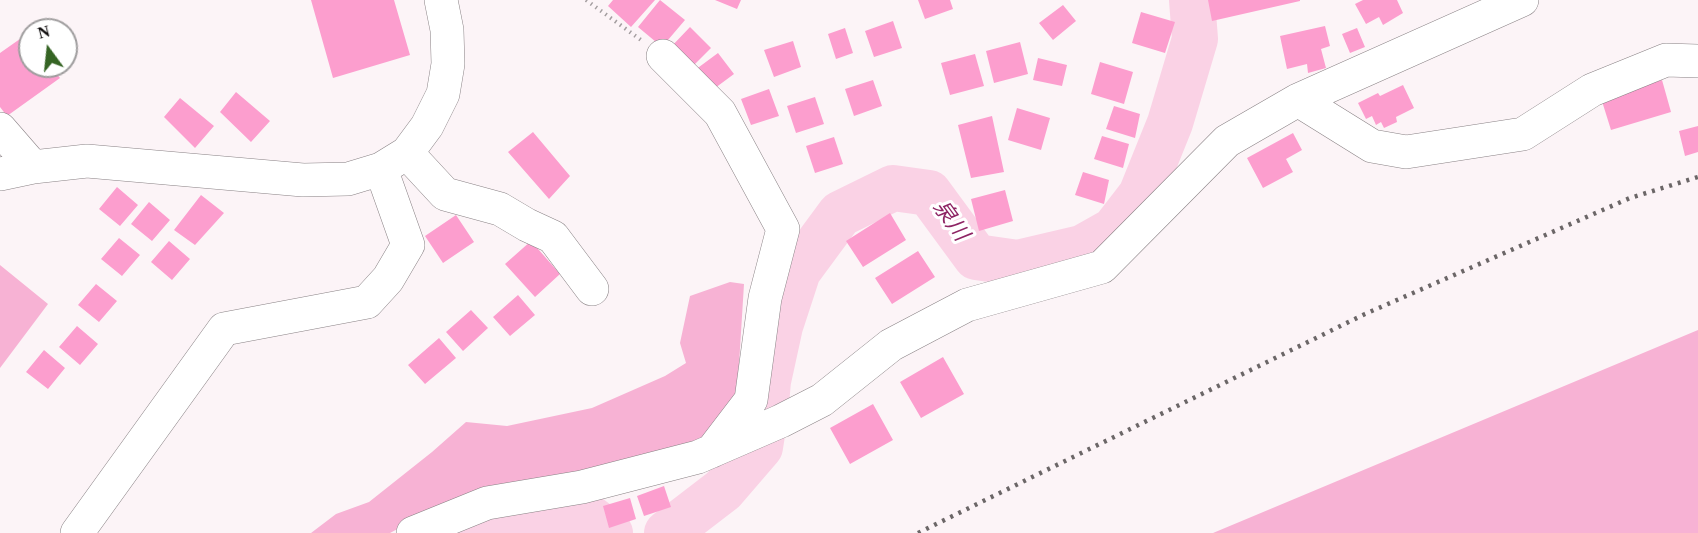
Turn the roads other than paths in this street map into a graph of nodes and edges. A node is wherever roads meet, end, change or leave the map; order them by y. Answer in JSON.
{"nodes":[{"id":1,"x":441,"y":0,"type":"edge"},
{"id":2,"x":1522,"y":0,"type":"edge"},
{"id":3,"x":663,"y":56,"type":"road end"},
{"id":4,"x":1698,"y":61,"type":"edge"},
{"id":5,"x":1298,"y":100,"type":"junction"},
{"id":6,"x":0,"y":129,"type":"edge"},
{"id":7,"x":394,"y":161,"type":"junction"},
{"id":8,"x":33,"y":167,"type":"junction"},
{"id":9,"x":0,"y":174,"type":"edge"},
{"id":10,"x":592,"y":289,"type":"dead end"},
{"id":11,"x":711,"y":451,"type":"junction"},
{"id":12,"x":77,"y":533,"type":"edge"},
{"id":13,"x":413,"y":533,"type":"edge"}],
"edges":[{"from":1,"to":7,"type":"street"},
{"from":2,"to":5,"type":"street"},
{"from":3,"to":11,"type":"street"},
{"from":4,"to":5,"type":"street"},
{"from":5,"to":11,"type":"street"},
{"from":6,"to":8,"type":"street"},
{"from":7,"to":8,"type":"street"},
{"from":7,"to":10,"type":"street"},
{"from":7,"to":12,"type":"street"},
{"from":8,"to":9,"type":"street"},
{"from":11,"to":13,"type":"street"}]}
